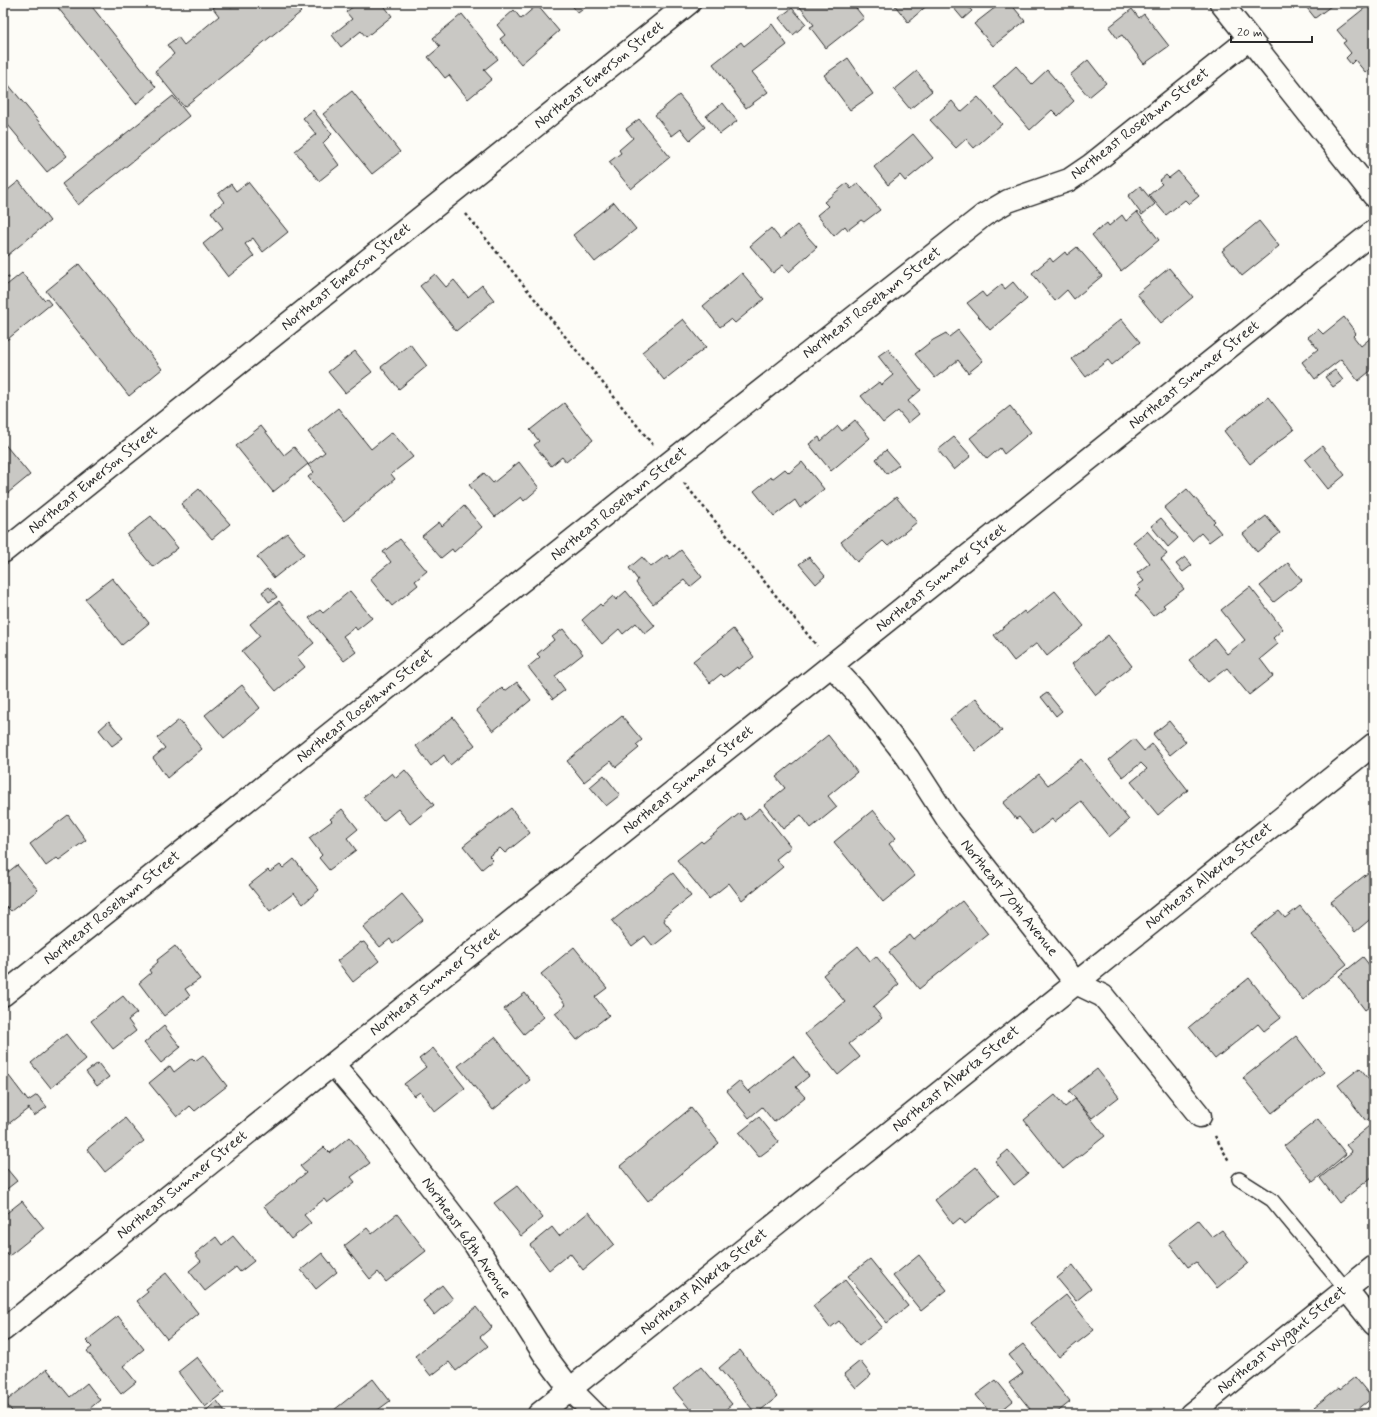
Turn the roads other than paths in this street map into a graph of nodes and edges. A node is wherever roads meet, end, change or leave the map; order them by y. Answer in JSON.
{"nodes":[{"id":1,"x":689,"y":3,"type":"edge"},
{"id":2,"x":1221,"y":3,"type":"edge"},
{"id":3,"x":1250,"y":39,"type":"junction"},
{"id":4,"x":1374,"y":196,"type":"edge"},
{"id":5,"x":1374,"y":231,"type":"edge"},
{"id":6,"x":3,"y":552,"type":"edge"},
{"id":7,"x":832,"y":666,"type":"junction"},
{"id":8,"x":1374,"y":744,"type":"edge"},
{"id":9,"x":1076,"y":982,"type":"junction"},
{"id":10,"x":3,"y":995,"type":"edge"},
{"id":11,"x":333,"y":1064,"type":"junction"},
{"id":12,"x":1200,"y":1116,"type":"road end"},
{"id":13,"x":1239,"y":1179,"type":"road end"},
{"id":14,"x":1374,"y":1267,"type":"edge"},
{"id":15,"x":1346,"y":1289,"type":"junction"},
{"id":16,"x":1374,"y":1324,"type":"edge"},
{"id":17,"x":3,"y":1330,"type":"edge"},
{"id":18,"x":570,"y":1389,"type":"junction"},
{"id":19,"x":539,"y":1414,"type":"edge"},
{"id":20,"x":595,"y":1414,"type":"edge"},
{"id":21,"x":1191,"y":1414,"type":"edge"}],
"edges":[{"from":1,"to":6,"type":"street","name":"Northeast Emerson Street"},
{"from":2,"to":3,"type":"street"},
{"from":3,"to":4,"type":"street"},
{"from":3,"to":10,"type":"street","name":"Northeast Roselawn Street"},
{"from":5,"to":7,"type":"street","name":"Northeast Sumner Street"},
{"from":7,"to":9,"type":"street","name":"Northeast 70th Avenue"},
{"from":7,"to":11,"type":"street","name":"Northeast Sumner Street"},
{"from":8,"to":9,"type":"street","name":"Northeast Alberta Street"},
{"from":9,"to":12,"type":"street","name":"Northeast 70th Avenue"},
{"from":9,"to":18,"type":"street","name":"Northeast Alberta Street"},
{"from":11,"to":17,"type":"street","name":"Northeast Sumner Street"},
{"from":11,"to":18,"type":"street","name":"Northeast 68th Avenue"},
{"from":13,"to":15,"type":"lane"},
{"from":14,"to":15,"type":"street","name":"Northeast Wygant Street"},
{"from":15,"to":16,"type":"street"},
{"from":15,"to":21,"type":"street","name":"Northeast Wygant Street"},
{"from":18,"to":19,"type":"street","name":"Northeast Alberta Street"},
{"from":18,"to":20,"type":"street","name":"Northeast 68th Avenue"}]}
